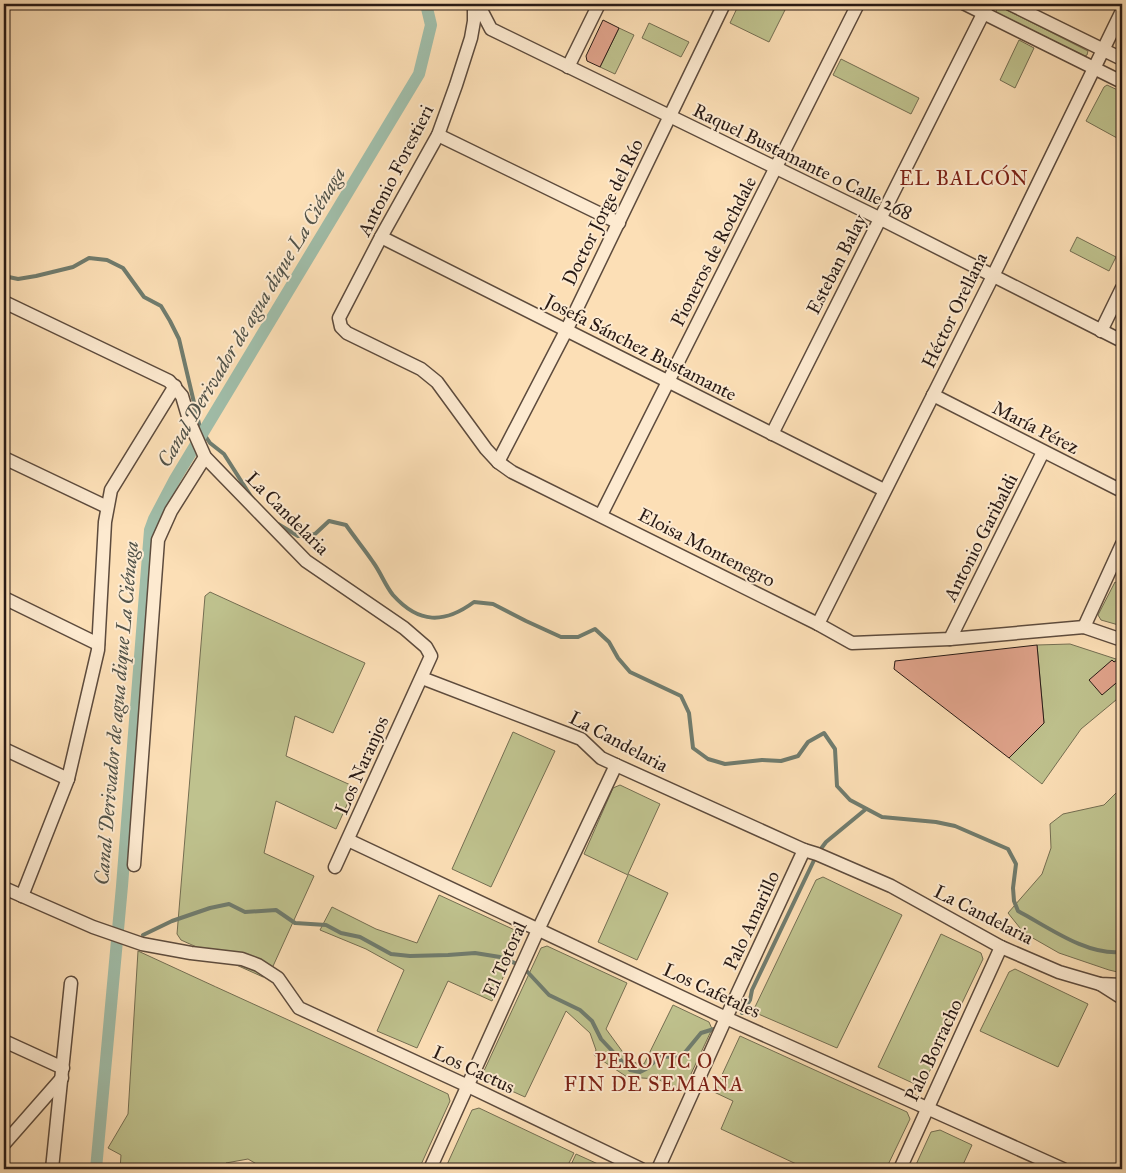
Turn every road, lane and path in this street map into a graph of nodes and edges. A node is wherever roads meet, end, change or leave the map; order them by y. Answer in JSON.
{"nodes":[{"id":1,"x":474,"y":4,"type":"edge"},
{"id":2,"x":478,"y":4,"type":"edge"},
{"id":3,"x":599,"y":4,"type":"edge"},
{"id":4,"x":724,"y":4,"type":"edge"},
{"id":5,"x":858,"y":4,"type":"edge"},
{"id":6,"x":966,"y":4,"type":"edge"},
{"id":7,"x":1010,"y":4,"type":"edge"},
{"id":8,"x":986,"y":8,"type":"edge"},
{"id":9,"x":1122,"y":11,"type":"edge"},
{"id":10,"x":491,"y":29,"type":"junction"},
{"id":11,"x":471,"y":38,"type":"junction"},
{"id":12,"x":1103,"y":50,"type":"junction"},
{"id":13,"x":1122,"y":59,"type":"edge"},
{"id":14,"x":568,"y":67,"type":"junction"},
{"id":15,"x":1095,"y":68,"type":"junction"},
{"id":16,"x":1122,"y":82,"type":"edge"},
{"id":17,"x":669,"y":116,"type":"junction"},
{"id":18,"x":438,"y":135,"type":"junction"},
{"id":19,"x":777,"y":167,"type":"junction"},
{"id":20,"x":880,"y":219,"type":"junction"},
{"id":21,"x":619,"y":223,"type":"junction"},
{"id":22,"x":381,"y":237,"type":"junction"},
{"id":23,"x":992,"y":276,"type":"junction"},
{"id":24,"x":1122,"y":288,"type":"edge"},
{"id":25,"x":4,"y":302,"type":"edge"},
{"id":26,"x":339,"y":318,"type":"joint"},
{"id":27,"x":567,"y":329,"type":"junction"},
{"id":28,"x":1101,"y":331,"type":"junction"},
{"id":29,"x":1122,"y":341,"type":"edge"},
{"id":30,"x":667,"y":382,"type":"junction"},
{"id":31,"x":174,"y":386,"type":"junction"},
{"id":32,"x":933,"y":395,"type":"junction"},
{"id":33,"x":772,"y":434,"type":"junction"},
{"id":34,"x":1044,"y":452,"type":"junction"},
{"id":35,"x":205,"y":457,"type":"junction"},
{"id":36,"x":4,"y":458,"type":"edge"},
{"id":37,"x":498,"y":462,"type":"junction"},
{"id":38,"x":884,"y":490,"type":"junction"},
{"id":39,"x":1122,"y":491,"type":"edge"},
{"id":40,"x":106,"y":507,"type":"junction"},
{"id":41,"x":600,"y":515,"type":"junction"},
{"id":42,"x":1122,"y":544,"type":"edge"},
{"id":43,"x":4,"y":598,"type":"edge"},
{"id":44,"x":818,"y":624,"type":"junction"},
{"id":45,"x":1084,"y":626,"type":"junction"},
{"id":46,"x":950,"y":638,"type":"junction"},
{"id":47,"x":1122,"y":640,"type":"edge"},
{"id":48,"x":98,"y":644,"type":"junction"},
{"id":49,"x":422,"y":678,"type":"junction"},
{"id":50,"x":4,"y":749,"type":"edge"},
{"id":51,"x":616,"y":765,"type":"junction"},
{"id":52,"x":68,"y":779,"type":"junction"},
{"id":53,"x":348,"y":840,"type":"junction"},
{"id":54,"x":804,"y":850,"type":"junction"},
{"id":55,"x":134,"y":865,"type":"dead end"},
{"id":56,"x":335,"y":868,"type":"dead end"},
{"id":57,"x":4,"y":888,"type":"edge"},
{"id":58,"x":22,"y":896,"type":"junction"},
{"id":59,"x":538,"y":930,"type":"junction"},
{"id":60,"x":1001,"y":947,"type":"junction"},
{"id":61,"x":71,"y":983,"type":"dead end"},
{"id":62,"x":1100,"y":984,"type":"junction"},
{"id":63,"x":1122,"y":985,"type":"edge"},
{"id":64,"x":1122,"y":998,"type":"edge"},
{"id":65,"x":726,"y":1018,"type":"junction"},
{"id":66,"x":4,"y":1041,"type":"edge"},
{"id":67,"x":62,"y":1073,"type":"junction"},
{"id":68,"x":468,"y":1086,"type":"junction"},
{"id":69,"x":928,"y":1107,"type":"junction"},
{"id":70,"x":4,"y":1144,"type":"edge"},
{"id":71,"x":52,"y":1169,"type":"edge"},
{"id":72,"x":430,"y":1169,"type":"edge"},
{"id":73,"x":641,"y":1169,"type":"edge"},
{"id":74,"x":658,"y":1169,"type":"edge"},
{"id":75,"x":900,"y":1169,"type":"edge"},
{"id":76,"x":1063,"y":1169,"type":"edge"}],
"edges":[{"from":1,"to":11,"type":"street","name":"Antonio Forestieri"},
{"from":2,"to":10,"type":"street"},
{"from":3,"to":14,"type":"street"},
{"from":4,"to":17,"type":"street","name":"Doctor Jorge del Río"},
{"from":5,"to":19,"type":"street","name":"Pioneros de Rochdale"},
{"from":6,"to":8,"type":"street"},
{"from":7,"to":12,"type":"street"},
{"from":8,"to":15,"type":"street"},
{"from":8,"to":20,"type":"street","name":"Esteban Balay"},
{"from":9,"to":12,"type":"street","name":"Héctor Orellana"},
{"from":10,"to":11,"type":"street"},
{"from":10,"to":14,"type":"street","name":"Raquel Bustamante o Calle 268"},
{"from":11,"to":18,"type":"street","name":"Antonio Forestieri"},
{"from":12,"to":13,"type":"street"},
{"from":12,"to":15,"type":"street","name":"Héctor Orellana"},
{"from":14,"to":17,"type":"street","name":"Raquel Bustamante o Calle 268"},
{"from":15,"to":16,"type":"street"},
{"from":15,"to":23,"type":"street","name":"Héctor Orellana"},
{"from":17,"to":19,"type":"street","name":"Raquel Bustamante o Calle 268"},
{"from":17,"to":21,"type":"street","name":"Doctor Jorge del Río"},
{"from":18,"to":21,"type":"street"},
{"from":18,"to":22,"type":"street","name":"Antonio Forestieri"},
{"from":19,"to":20,"type":"street","name":"Raquel Bustamante o Calle 268"},
{"from":19,"to":30,"type":"street","name":"Pioneros de Rochdale"},
{"from":20,"to":23,"type":"street","name":"Raquel Bustamante o Calle 268"},
{"from":20,"to":33,"type":"street","name":"Esteban Balay"},
{"from":21,"to":27,"type":"street","name":"Doctor Jorge del Río"},
{"from":22,"to":26,"type":"street","name":"Antonio Forestieri"},
{"from":22,"to":27,"type":"street","name":"Josefa Sánchez Bustamante"},
{"from":23,"to":28,"type":"street","name":"Raquel Bustamante o Calle 268"},
{"from":23,"to":32,"type":"street","name":"Héctor Orellana"},
{"from":24,"to":28,"type":"street"},
{"from":25,"to":31,"type":"street"},
{"from":26,"to":37,"type":"street","name":"Eloisa Montenegro"},
{"from":27,"to":30,"type":"street","name":"Josefa Sánchez Bustamante"},
{"from":27,"to":37,"type":"street","name":"Doctor Jorge del Río"},
{"from":28,"to":29,"type":"street","name":"Raquel Bustamante o Calle 268"},
{"from":30,"to":33,"type":"street","name":"Josefa Sánchez Bustamante"},
{"from":30,"to":41,"type":"street","name":"Pioneros de Rochdale"},
{"from":31,"to":35,"type":"street"},
{"from":31,"to":40,"type":"street"},
{"from":32,"to":34,"type":"street","name":"María Pérez"},
{"from":32,"to":38,"type":"street","name":"Héctor Orellana"},
{"from":33,"to":38,"type":"street","name":"Josefa Sánchez Bustamante"},
{"from":34,"to":39,"type":"street","name":"María Pérez"},
{"from":34,"to":46,"type":"street","name":"Antonio Garibaldi"},
{"from":35,"to":49,"type":"street","name":"La Candelaria"},
{"from":35,"to":55,"type":"street"},
{"from":36,"to":40,"type":"street"},
{"from":37,"to":41,"type":"street","name":"Eloisa Montenegro"},
{"from":38,"to":44,"type":"street","name":"Héctor Orellana"},
{"from":40,"to":48,"type":"street"},
{"from":41,"to":44,"type":"street","name":"Eloisa Montenegro"},
{"from":42,"to":45,"type":"street"},
{"from":43,"to":48,"type":"street"},
{"from":44,"to":46,"type":"street","name":"Eloisa Montenegro"},
{"from":45,"to":46,"type":"street","name":"Eloisa Montenegro"},
{"from":45,"to":47,"type":"street","name":"Eloisa Montenegro"},
{"from":48,"to":52,"type":"street"},
{"from":49,"to":51,"type":"street","name":"La Candelaria"},
{"from":49,"to":53,"type":"street","name":"Los Naranjos"},
{"from":50,"to":52,"type":"street"},
{"from":51,"to":54,"type":"street","name":"La Candelaria"},
{"from":51,"to":59,"type":"street","name":"El Totoral"},
{"from":52,"to":58,"type":"street"},
{"from":53,"to":56,"type":"street","name":"Los Naranjos"},
{"from":53,"to":59,"type":"street","name":"Los Cafetales"},
{"from":54,"to":60,"type":"street","name":"La Candelaria"},
{"from":54,"to":65,"type":"street","name":"Palo Amarillo"},
{"from":57,"to":58,"type":"street"},
{"from":58,"to":68,"type":"street","name":"Los Cactus"},
{"from":59,"to":65,"type":"street","name":"Los Cafetales"},
{"from":59,"to":68,"type":"street","name":"El Totoral"},
{"from":60,"to":62,"type":"street","name":"La Candelaria"},
{"from":60,"to":69,"type":"street","name":"Palo Borracho"},
{"from":61,"to":67,"type":"street"},
{"from":62,"to":63,"type":"street","name":"La Candelaria"},
{"from":62,"to":64,"type":"street"},
{"from":65,"to":69,"type":"street","name":"Los Cafetales"},
{"from":65,"to":74,"type":"street","name":"Palo Amarillo"},
{"from":66,"to":67,"type":"street"},
{"from":67,"to":70,"type":"street"},
{"from":67,"to":71,"type":"street"},
{"from":68,"to":72,"type":"street","name":"El Totoral"},
{"from":68,"to":73,"type":"street","name":"Los Cactus"},
{"from":69,"to":75,"type":"street","name":"Palo Borracho"},
{"from":69,"to":76,"type":"street","name":"Los Cafetales"}]}
